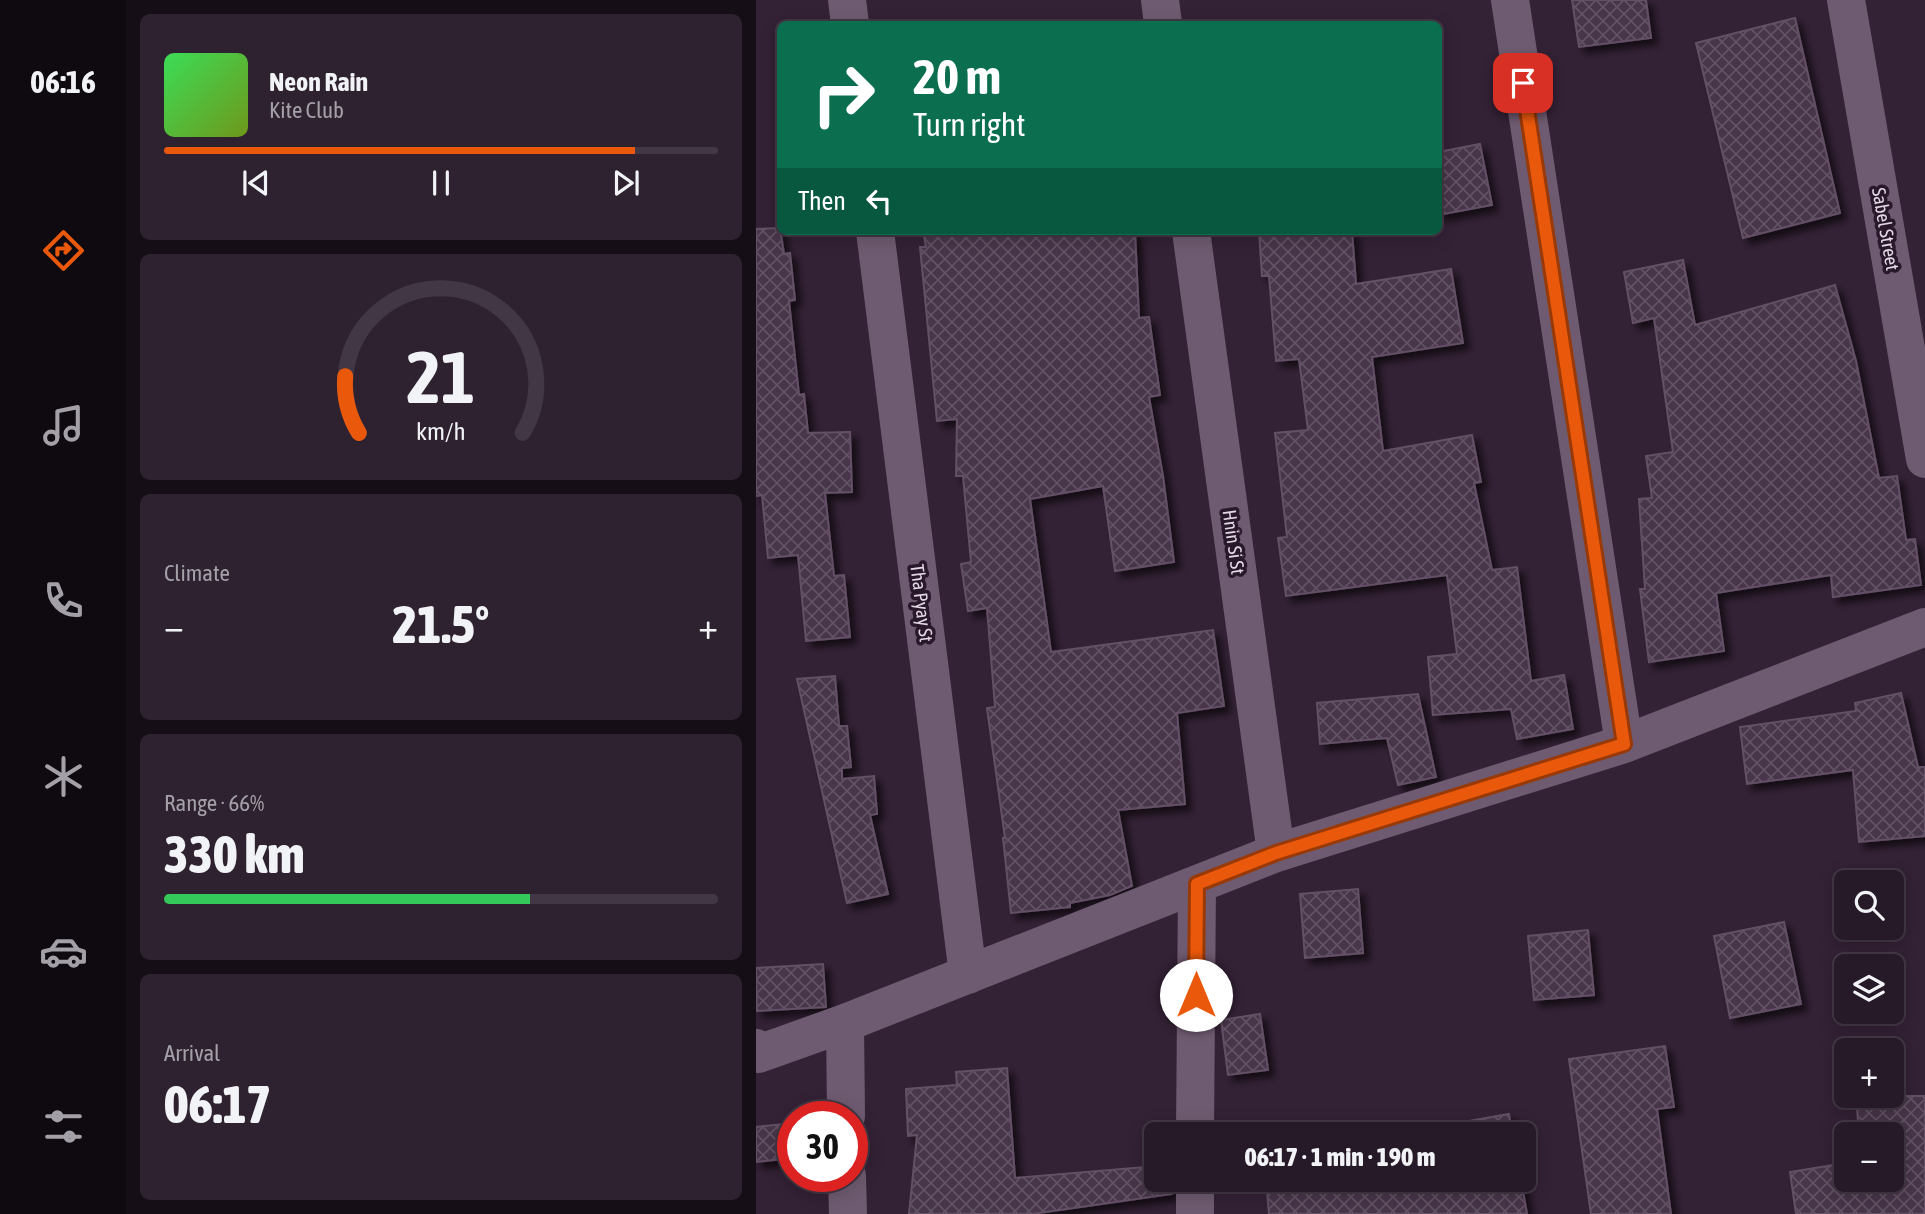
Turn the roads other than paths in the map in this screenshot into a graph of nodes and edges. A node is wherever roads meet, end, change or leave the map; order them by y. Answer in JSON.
{"nodes":[{"id":1,"x":847,"y":0,"type":"edge"},
{"id":2,"x":1160,"y":0,"type":"edge"},
{"id":3,"x":1510,"y":0,"type":"edge"},
{"id":4,"x":1846,"y":0,"type":"edge"},
{"id":5,"x":850,"y":21,"type":"edge"},
{"id":6,"x":1163,"y":21,"type":"edge"},
{"id":7,"x":876,"y":235,"type":"edge"},
{"id":8,"x":1192,"y":235,"type":"edge"},
{"id":9,"x":1925,"y":459,"type":"edge"},
{"id":10,"x":1925,"y":627,"type":"edge"},
{"id":11,"x":1624,"y":744,"type":"junction"},
{"id":12,"x":1276,"y":853,"type":"junction"},
{"id":13,"x":1197,"y":884,"type":"junction"},
{"id":14,"x":968,"y":975,"type":"junction"},
{"id":15,"x":845,"y":1023,"type":"junction"},
{"id":16,"x":757,"y":1051,"type":"edge"},
{"id":17,"x":846,"y":1101,"type":"edge"},
{"id":18,"x":1195,"y":1122,"type":"edge"},
{"id":19,"x":847,"y":1192,"type":"edge"},
{"id":20,"x":1195,"y":1192,"type":"edge"},
{"id":21,"x":848,"y":1214,"type":"edge"},
{"id":22,"x":1195,"y":1214,"type":"edge"}],
"edges":[{"from":1,"to":5,"type":"street"},
{"from":2,"to":6,"type":"street"},
{"from":3,"to":11,"type":"street"},
{"from":4,"to":9,"type":"street","name":"Sabel Street"},
{"from":7,"to":14,"type":"street","name":"Tha Pyay St"},
{"from":8,"to":12,"type":"street","name":"Hnin Si St"},
{"from":10,"to":11,"type":"street"},
{"from":11,"to":12,"type":"street"},
{"from":12,"to":13,"type":"street"},
{"from":13,"to":14,"type":"street"},
{"from":13,"to":18,"type":"street"},
{"from":14,"to":15,"type":"street"},
{"from":15,"to":16,"type":"street"},
{"from":15,"to":17,"type":"street"},
{"from":19,"to":21,"type":"street"},
{"from":20,"to":22,"type":"street"}]}
